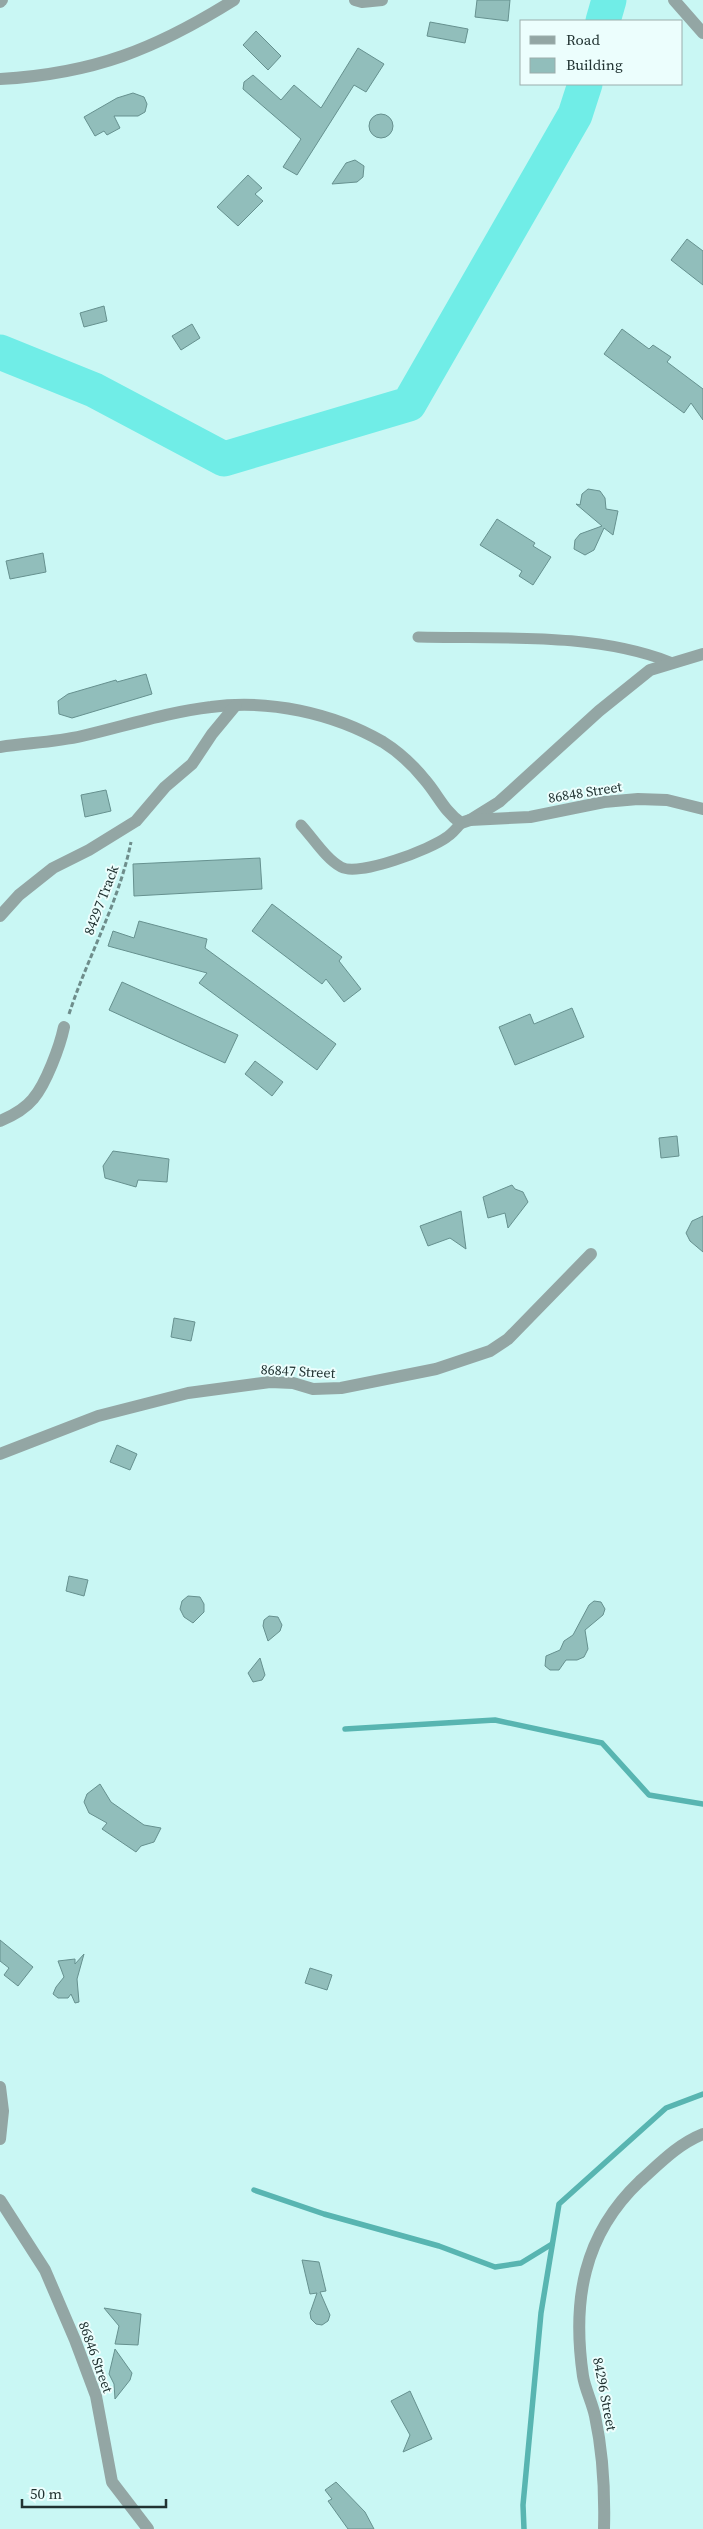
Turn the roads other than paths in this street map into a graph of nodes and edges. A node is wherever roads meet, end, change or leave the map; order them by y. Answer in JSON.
{"nodes":[{"id":1,"x":234,"y":0,"type":"edge"},
{"id":2,"x":355,"y":0,"type":"edge"},
{"id":3,"x":382,"y":0,"type":"edge"},
{"id":4,"x":674,"y":0,"type":"edge"},
{"id":5,"x":703,"y":33,"type":"edge"},
{"id":6,"x":0,"y":79,"type":"edge"},
{"id":7,"x":418,"y":636,"type":"dead end"},
{"id":8,"x":703,"y":654,"type":"edge"},
{"id":9,"x":670,"y":662,"type":"junction"},
{"id":10,"x":236,"y":705,"type":"junction"},
{"id":11,"x":0,"y":747,"type":"edge"},
{"id":12,"x":703,"y":809,"type":"edge"},
{"id":13,"x":466,"y":821,"type":"junction"},
{"id":14,"x":301,"y":825,"type":"dead end"},
{"id":15,"x":0,"y":916,"type":"edge"},
{"id":16,"x":64,"y":1027,"type":"road end"},
{"id":17,"x":0,"y":1120,"type":"edge"},
{"id":18,"x":591,"y":1254,"type":"dead end"},
{"id":19,"x":0,"y":1454,"type":"edge"},
{"id":20,"x":0,"y":2087,"type":"edge"},
{"id":21,"x":703,"y":2134,"type":"edge"},
{"id":22,"x":0,"y":2139,"type":"edge"},
{"id":23,"x":0,"y":2200,"type":"edge"},
{"id":24,"x":148,"y":2529,"type":"edge"},
{"id":25,"x":604,"y":2529,"type":"edge"}],
"edges":[{"from":1,"to":6,"type":"street"},
{"from":2,"to":3,"type":"street"},
{"from":4,"to":5,"type":"street"},
{"from":7,"to":9,"type":"lane"},
{"from":8,"to":9,"type":"street"},
{"from":9,"to":13,"type":"street"},
{"from":10,"to":11,"type":"street"},
{"from":10,"to":13,"type":"street"},
{"from":10,"to":15,"type":"street"},
{"from":12,"to":13,"type":"street","name":"86848 Street"},
{"from":13,"to":14,"type":"lane"},
{"from":16,"to":17,"type":"street"},
{"from":18,"to":19,"type":"street","name":"86847 Street"},
{"from":20,"to":22,"type":"street"},
{"from":21,"to":25,"type":"street","name":"84296 Street"},
{"from":23,"to":24,"type":"street","name":"86846 Street"}]}
